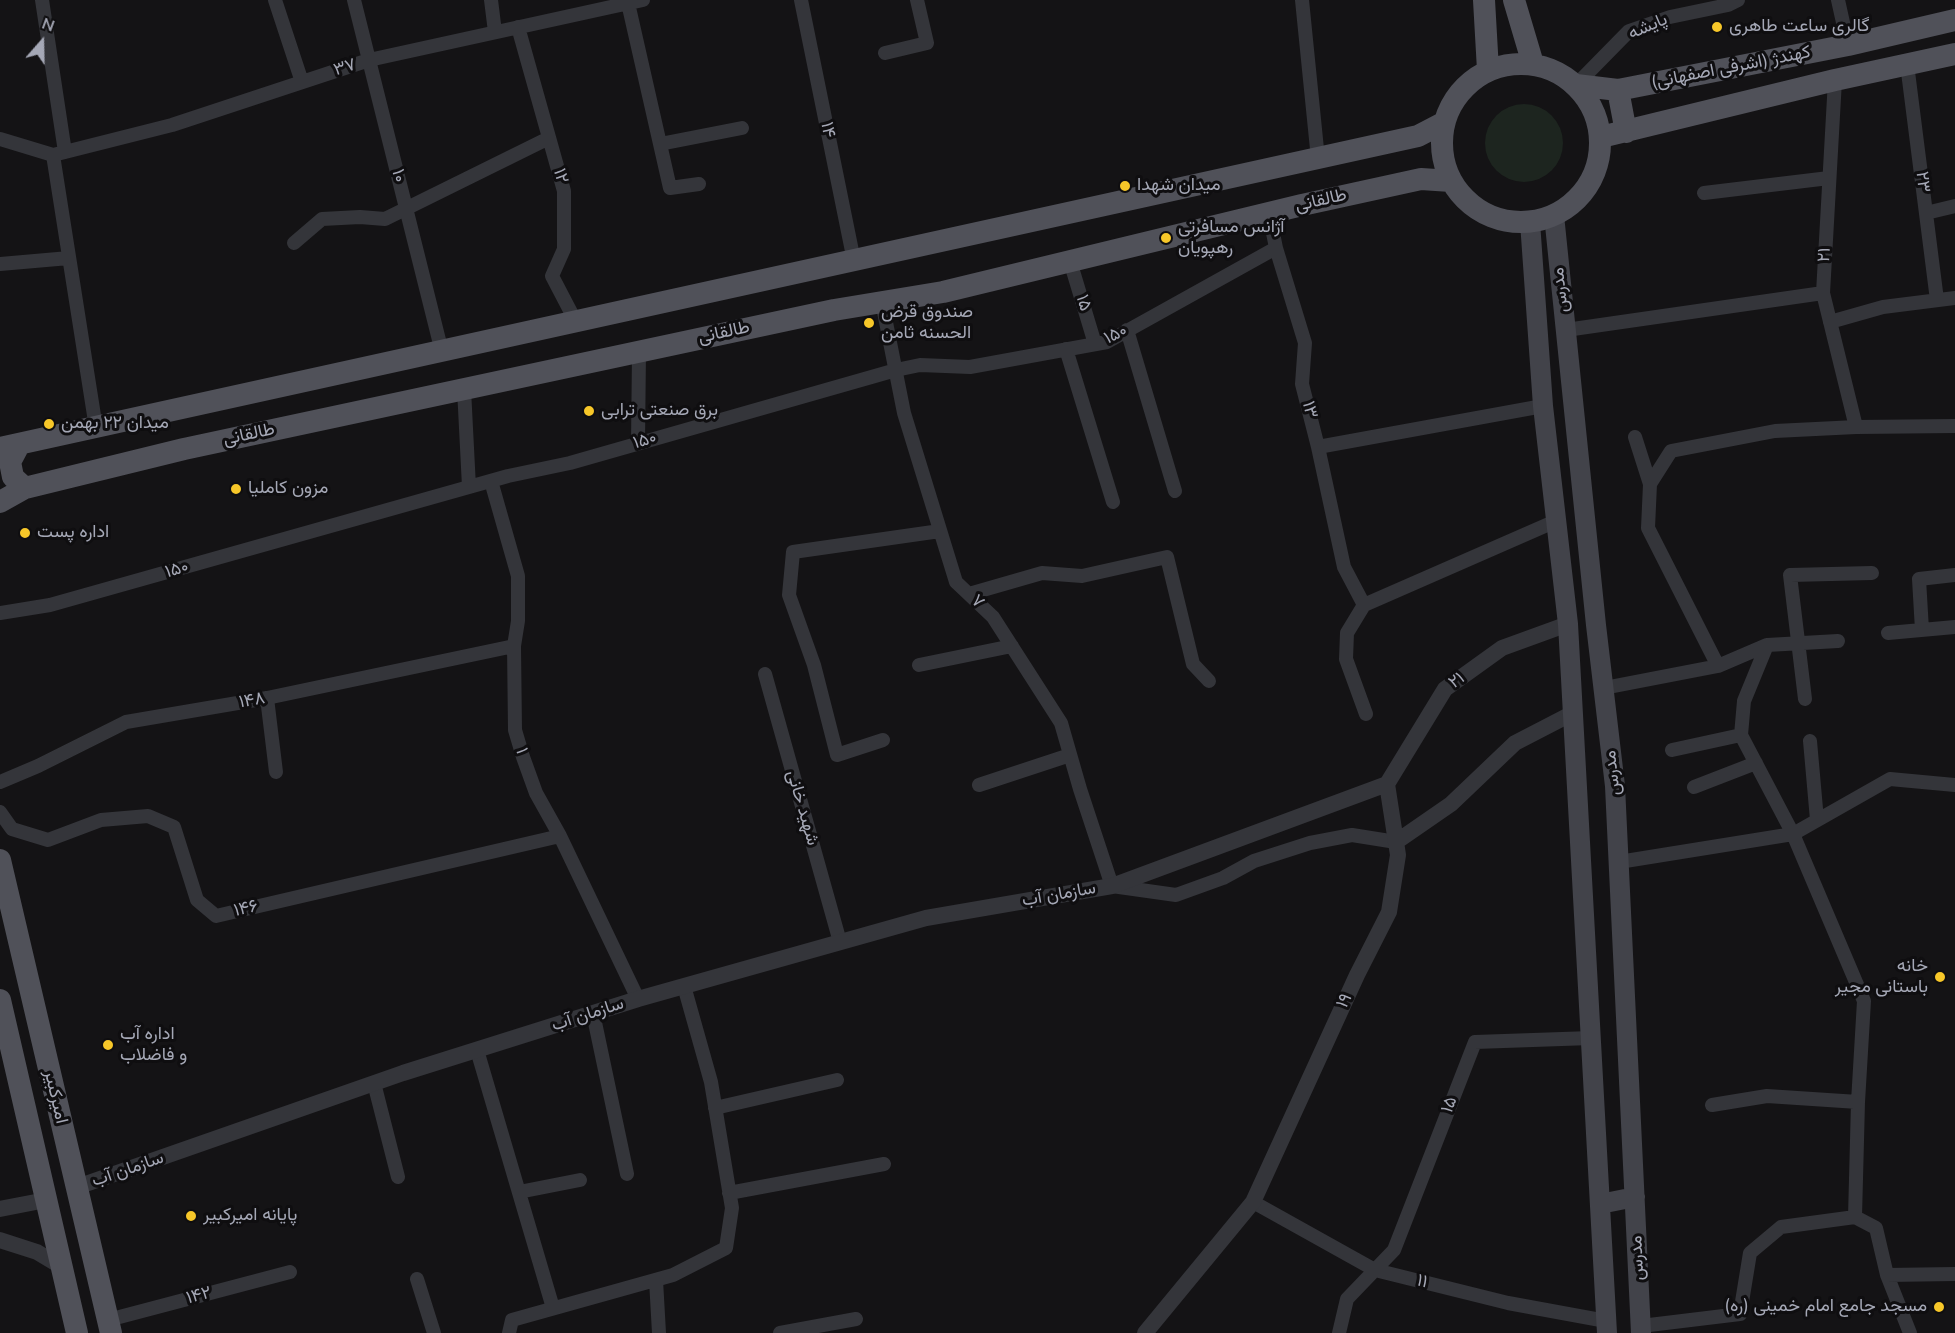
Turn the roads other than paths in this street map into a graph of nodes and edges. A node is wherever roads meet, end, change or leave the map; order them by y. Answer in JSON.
{"nodes":[{"id":1,"x":42,"y":0,"type":"edge"},
{"id":2,"x":275,"y":0,"type":"edge"},
{"id":3,"x":354,"y":0,"type":"edge"},
{"id":4,"x":491,"y":0,"type":"edge"},
{"id":5,"x":643,"y":0,"type":"edge"},
{"id":6,"x":801,"y":0,"type":"edge"},
{"id":7,"x":917,"y":0,"type":"edge"},
{"id":8,"x":1302,"y":0,"type":"edge"},
{"id":9,"x":1484,"y":0,"type":"edge"},
{"id":10,"x":1514,"y":0,"type":"edge"},
{"id":11,"x":1738,"y":0,"type":"edge"},
{"id":12,"x":1838,"y":0,"type":"edge"},
{"id":13,"x":627,"y":3,"type":"junction"},
{"id":14,"x":1955,"y":20,"type":"edge"},
{"id":15,"x":518,"y":27,"type":"junction"},
{"id":16,"x":495,"y":32,"type":"junction"},
{"id":17,"x":1848,"y":45,"type":"junction"},
{"id":18,"x":885,"y":53,"type":"dead end"},
{"id":19,"x":1955,"y":54,"type":"edge"},
{"id":20,"x":369,"y":60,"type":"junction"},
{"id":21,"x":1533,"y":64,"type":"junction"},
{"id":22,"x":1908,"y":64,"type":"junction"},
{"id":23,"x":1488,"y":70,"type":"junction"},
{"id":24,"x":1835,"y":80,"type":"junction"},
{"id":25,"x":302,"y":82,"type":"junction"},
{"id":26,"x":1576,"y":85,"type":"junction"},
{"id":27,"x":1618,"y":90,"type":"junction"},
{"id":28,"x":1443,"y":123,"type":"junction"},
{"id":29,"x":742,"y":128,"type":"dead end"},
{"id":30,"x":1626,"y":132,"type":"junction"},
{"id":31,"x":1601,"y":137,"type":"junction"},
{"id":32,"x":549,"y":138,"type":"junction"},
{"id":33,"x":0,"y":139,"type":"edge"},
{"id":34,"x":660,"y":144,"type":"junction"},
{"id":35,"x":59,"y":153,"type":"junction"},
{"id":36,"x":1318,"y":159,"type":"junction"},
{"id":37,"x":1829,"y":178,"type":"junction"},
{"id":38,"x":1451,"y":181,"type":"junction"},
{"id":39,"x":699,"y":184,"type":"dead end"},
{"id":40,"x":1704,"y":193,"type":"dead end"},
{"id":41,"x":406,"y":207,"type":"junction"},
{"id":42,"x":1955,"y":207,"type":"edge"},
{"id":43,"x":1269,"y":213,"type":"junction"},
{"id":44,"x":1926,"y":213,"type":"junction"},
{"id":45,"x":1554,"y":215,"type":"junction"},
{"id":46,"x":1530,"y":222,"type":"junction"},
{"id":47,"x":294,"y":243,"type":"dead end"},
{"id":48,"x":1276,"y":248,"type":"junction"},
{"id":49,"x":69,"y":258,"type":"junction"},
{"id":50,"x":854,"y":261,"type":"junction"},
{"id":51,"x":1070,"y":261,"type":"junction"},
{"id":52,"x":0,"y":264,"type":"edge"},
{"id":53,"x":1823,"y":293,"type":"junction"},
{"id":54,"x":1955,"y":298,"type":"edge"},
{"id":55,"x":1937,"y":300,"type":"junction"},
{"id":56,"x":882,"y":302,"type":"junction"},
{"id":57,"x":576,"y":322,"type":"junction"},
{"id":58,"x":1830,"y":322,"type":"junction"},
{"id":59,"x":1127,"y":330,"type":"junction"},
{"id":60,"x":1566,"y":330,"type":"junction"},
{"id":61,"x":1095,"y":344,"type":"junction"},
{"id":62,"x":1066,"y":349,"type":"junction"},
{"id":63,"x":442,"y":352,"type":"junction"},
{"id":64,"x":639,"y":352,"type":"junction"},
{"id":65,"x":896,"y":370,"type":"junction"},
{"id":66,"x":464,"y":389,"type":"junction"},
{"id":67,"x":1543,"y":406,"type":"junction"},
{"id":68,"x":1955,"y":426,"type":"edge"},
{"id":69,"x":1856,"y":427,"type":"junction"},
{"id":70,"x":96,"y":428,"type":"junction"},
{"id":71,"x":1635,"y":437,"type":"dead end"},
{"id":72,"x":638,"y":443,"type":"junction"},
{"id":73,"x":10,"y":446,"type":"edge"},
{"id":74,"x":1318,"y":447,"type":"junction"},
{"id":75,"x":491,"y":481,"type":"junction"},
{"id":76,"x":1650,"y":484,"type":"junction"},
{"id":77,"x":468,"y":487,"type":"junction"},
{"id":78,"x":25,"y":488,"type":"junction"},
{"id":79,"x":1175,"y":491,"type":"dead end"},
{"id":80,"x":0,"y":502,"type":"edge"},
{"id":81,"x":1113,"y":502,"type":"dead end"},
{"id":82,"x":1556,"y":522,"type":"junction"},
{"id":83,"x":940,"y":531,"type":"junction"},
{"id":84,"x":1872,"y":573,"type":"dead end"},
{"id":85,"x":1955,"y":575,"type":"edge"},
{"id":86,"x":969,"y":594,"type":"junction"},
{"id":87,"x":1364,"y":605,"type":"junction"},
{"id":88,"x":0,"y":614,"type":"edge"},
{"id":89,"x":1568,"y":624,"type":"junction"},
{"id":90,"x":1955,"y":627,"type":"edge"},
{"id":91,"x":1922,"y":630,"type":"junction"},
{"id":92,"x":1888,"y":633,"type":"dead end"},
{"id":93,"x":1838,"y":641,"type":"dead end"},
{"id":94,"x":1799,"y":643,"type":"junction"},
{"id":95,"x":1767,"y":645,"type":"junction"},
{"id":96,"x":514,"y":646,"type":"junction"},
{"id":97,"x":1012,"y":646,"type":"junction"},
{"id":98,"x":919,"y":665,"type":"dead end"},
{"id":99,"x":1718,"y":666,"type":"junction"},
{"id":100,"x":765,"y":674,"type":"dead end"},
{"id":101,"x":1209,"y":681,"type":"dead end"},
{"id":102,"x":1604,"y":688,"type":"junction"},
{"id":103,"x":267,"y":698,"type":"junction"},
{"id":104,"x":1805,"y":699,"type":"dead end"},
{"id":105,"x":1573,"y":713,"type":"junction"},
{"id":106,"x":1366,"y":714,"type":"dead end"},
{"id":107,"x":1741,"y":735,"type":"junction"},
{"id":108,"x":883,"y":740,"type":"dead end"},
{"id":109,"x":1810,"y":741,"type":"dead end"},
{"id":110,"x":1672,"y":750,"type":"dead end"},
{"id":111,"x":1070,"y":755,"type":"junction"},
{"id":112,"x":1756,"y":763,"type":"junction"},
{"id":113,"x":276,"y":772,"type":"dead end"},
{"id":114,"x":0,"y":782,"type":"edge"},
{"id":115,"x":1387,"y":784,"type":"junction"},
{"id":116,"x":979,"y":785,"type":"dead end"},
{"id":117,"x":1955,"y":785,"type":"edge"},
{"id":118,"x":1694,"y":787,"type":"dead end"},
{"id":119,"x":0,"y":812,"type":"edge"},
{"id":120,"x":1816,"y":820,"type":"junction"},
{"id":121,"x":1793,"y":834,"type":"junction"},
{"id":122,"x":560,"y":836,"type":"junction"},
{"id":123,"x":1396,"y":842,"type":"junction"},
{"id":124,"x":0,"y":860,"type":"edge"},
{"id":125,"x":1619,"y":862,"type":"junction"},
{"id":126,"x":1112,"y":886,"type":"junction"},
{"id":127,"x":840,"y":942,"type":"junction"},
{"id":128,"x":684,"y":986,"type":"junction"},
{"id":129,"x":638,"y":999,"type":"junction"},
{"id":130,"x":0,"y":1000,"type":"edge"},
{"id":131,"x":592,"y":1013,"type":"junction"},
{"id":132,"x":1591,"y":1038,"type":"junction"},
{"id":133,"x":477,"y":1050,"type":"junction"},
{"id":134,"x":837,"y":1080,"type":"dead end"},
{"id":135,"x":374,"y":1083,"type":"junction"},
{"id":136,"x":1858,"y":1102,"type":"junction"},
{"id":137,"x":1712,"y":1105,"type":"dead end"},
{"id":138,"x":715,"y":1108,"type":"junction"},
{"id":139,"x":884,"y":1164,"type":"dead end"},
{"id":140,"x":627,"y":1174,"type":"dead end"},
{"id":141,"x":398,"y":1177,"type":"dead end"},
{"id":142,"x":580,"y":1180,"type":"dead end"},
{"id":143,"x":77,"y":1187,"type":"junction"},
{"id":144,"x":519,"y":1192,"type":"junction"},
{"id":145,"x":729,"y":1193,"type":"junction"},
{"id":146,"x":1635,"y":1197,"type":"junction"},
{"id":147,"x":46,"y":1200,"type":"junction"},
{"id":148,"x":1253,"y":1202,"type":"junction"},
{"id":149,"x":1600,"y":1204,"type":"junction"},
{"id":150,"x":0,"y":1209,"type":"edge"},
{"id":151,"x":1855,"y":1217,"type":"junction"},
{"id":152,"x":0,"y":1240,"type":"edge"},
{"id":153,"x":62,"y":1267,"type":"junction"},
{"id":154,"x":1375,"y":1270,"type":"junction"},
{"id":155,"x":290,"y":1272,"type":"dead end"},
{"id":156,"x":1955,"y":1274,"type":"edge"},
{"id":157,"x":1887,"y":1275,"type":"junction"},
{"id":158,"x":417,"y":1279,"type":"dead end"},
{"id":159,"x":656,"y":1280,"type":"junction"},
{"id":160,"x":553,"y":1308,"type":"junction"},
{"id":161,"x":856,"y":1319,"type":"dead end"},
{"id":162,"x":109,"y":1327,"type":"edge"},
{"id":163,"x":1606,"y":1327,"type":"edge"},
{"id":164,"x":1641,"y":1329,"type":"edge"},
{"id":165,"x":77,"y":1333,"type":"edge"},
{"id":166,"x":434,"y":1333,"type":"edge"},
{"id":167,"x":509,"y":1333,"type":"edge"},
{"id":168,"x":659,"y":1333,"type":"edge"},
{"id":169,"x":780,"y":1333,"type":"edge"},
{"id":170,"x":1145,"y":1333,"type":"edge"},
{"id":171,"x":1339,"y":1333,"type":"edge"},
{"id":172,"x":1910,"y":1333,"type":"edge"}],
"edges":[{"from":1,"to":35,"type":"street"},
{"from":2,"to":25,"type":"street"},
{"from":3,"to":20,"type":"street","name":"۱۰"},
{"from":4,"to":16,"type":"street"},
{"from":5,"to":13,"type":"street","name":"۳۷"},
{"from":6,"to":50,"type":"street","name":"۱۴"},
{"from":7,"to":18,"type":"street"},
{"from":8,"to":36,"type":"street"},
{"from":9,"to":23,"type":"main road"},
{"from":10,"to":21,"type":"main road"},
{"from":11,"to":26,"type":"street","name":"پایشه"},
{"from":12,"to":17,"type":"street"},
{"from":13,"to":15,"type":"street","name":"۳۷"},
{"from":13,"to":34,"type":"street"},
{"from":14,"to":17,"type":"main road","name":"کهندژ (اشرفی اصفهانی)"},
{"from":15,"to":16,"type":"street","name":"۳۷"},
{"from":15,"to":32,"type":"street","name":"۱۲"},
{"from":16,"to":20,"type":"street","name":"۳۷"},
{"from":17,"to":27,"type":"main road","name":"کهندژ (اشرفی اصفهانی)"},
{"from":19,"to":22,"type":"main road","name":"کهندژ (اشرفی اصفهانی)"},
{"from":20,"to":25,"type":"street","name":"۳۷"},
{"from":20,"to":41,"type":"street","name":"۱۰"},
{"from":21,"to":23,"type":"main road"},
{"from":21,"to":26,"type":"main road"},
{"from":22,"to":24,"type":"main road","name":"کهندژ (اشرفی اصفهانی)"},
{"from":22,"to":44,"type":"street","name":"۲۳"},
{"from":23,"to":28,"type":"main road"},
{"from":24,"to":30,"type":"main road","name":"کهندژ (اشرفی اصفهانی)"},
{"from":24,"to":37,"type":"street","name":"۲۱"},
{"from":25,"to":35,"type":"street","name":"۳۷"},
{"from":26,"to":27,"type":"main road","name":"کهندژ (اشرفی اصفهانی)"},
{"from":26,"to":31,"type":"main road"},
{"from":27,"to":30,"type":"main road"},
{"from":28,"to":36,"type":"main road"},
{"from":28,"to":38,"type":"main road"},
{"from":29,"to":34,"type":"street"},
{"from":30,"to":31,"type":"main road","name":"کهندژ (اشرفی اصفهانی)"},
{"from":31,"to":45,"type":"main road"},
{"from":32,"to":41,"type":"street"},
{"from":32,"to":57,"type":"street","name":"۱۲"},
{"from":33,"to":35,"type":"street"},
{"from":34,"to":39,"type":"street"},
{"from":35,"to":49,"type":"street"},
{"from":36,"to":50,"type":"main road"},
{"from":37,"to":40,"type":"street"},
{"from":37,"to":53,"type":"street","name":"۲۱"},
{"from":38,"to":43,"type":"main road","name":"طالقانی"},
{"from":38,"to":46,"type":"main road"},
{"from":41,"to":47,"type":"street"},
{"from":41,"to":63,"type":"street","name":"۱۰"},
{"from":42,"to":44,"type":"street"},
{"from":43,"to":48,"type":"street","name":"۱۳"},
{"from":43,"to":51,"type":"main road","name":"طالقانی"},
{"from":44,"to":55,"type":"street","name":"۲۳"},
{"from":45,"to":46,"type":"main road"},
{"from":45,"to":60,"type":"main road","name":"مدرس"},
{"from":46,"to":67,"type":"main road","name":"مدرس"},
{"from":48,"to":59,"type":"street","name":"۱۵۰"},
{"from":48,"to":74,"type":"street","name":"۱۳"},
{"from":49,"to":52,"type":"street"},
{"from":49,"to":70,"type":"street"},
{"from":50,"to":57,"type":"main road"},
{"from":51,"to":56,"type":"main road","name":"طالقانی"},
{"from":51,"to":61,"type":"street","name":"۱۵"},
{"from":53,"to":58,"type":"street","name":"۲۱"},
{"from":53,"to":60,"type":"street"},
{"from":54,"to":55,"type":"street"},
{"from":55,"to":58,"type":"street"},
{"from":56,"to":64,"type":"main road","name":"طالقانی"},
{"from":56,"to":65,"type":"street","name":"۷"},
{"from":57,"to":63,"type":"main road"},
{"from":58,"to":69,"type":"street","name":"۲۱"},
{"from":59,"to":61,"type":"street","name":"۱۵۰"},
{"from":59,"to":79,"type":"street"},
{"from":60,"to":102,"type":"main road","name":"مدرس"},
{"from":61,"to":62,"type":"street","name":"۱۵۰"},
{"from":62,"to":65,"type":"street","name":"۱۵۰"},
{"from":62,"to":81,"type":"street"},
{"from":63,"to":70,"type":"main road"},
{"from":64,"to":66,"type":"main road","name":"طالقانی"},
{"from":64,"to":72,"type":"street"},
{"from":65,"to":72,"type":"street","name":"۱۵۰"},
{"from":65,"to":83,"type":"street","name":"۷"},
{"from":66,"to":77,"type":"street"},
{"from":66,"to":78,"type":"main road","name":"طالقانی"},
{"from":67,"to":74,"type":"street"},
{"from":67,"to":82,"type":"main road","name":"مدرس"},
{"from":68,"to":69,"type":"street"},
{"from":69,"to":76,"type":"street"},
{"from":70,"to":73,"type":"main road"},
{"from":71,"to":76,"type":"street"},
{"from":72,"to":75,"type":"street","name":"۱۵۰"},
{"from":73,"to":78,"type":"main road"},
{"from":74,"to":87,"type":"street","name":"۱۳"},
{"from":75,"to":77,"type":"street","name":"۱۵۰"},
{"from":75,"to":96,"type":"street","name":"۱"},
{"from":76,"to":99,"type":"street"},
{"from":77,"to":88,"type":"street","name":"۱۵۰"},
{"from":78,"to":80,"type":"main road","name":"طالقانی"},
{"from":82,"to":87,"type":"street"},
{"from":82,"to":89,"type":"main road","name":"مدرس"},
{"from":83,"to":86,"type":"street","name":"۷"},
{"from":83,"to":108,"type":"street"},
{"from":84,"to":94,"type":"street"},
{"from":85,"to":91,"type":"street"},
{"from":86,"to":97,"type":"street","name":"۷"},
{"from":86,"to":101,"type":"street"},
{"from":87,"to":106,"type":"street"},
{"from":89,"to":105,"type":"main road","name":"مدرس"},
{"from":89,"to":115,"type":"street","name":"۲۱"},
{"from":90,"to":91,"type":"street"},
{"from":91,"to":92,"type":"street"},
{"from":93,"to":94,"type":"street"},
{"from":94,"to":95,"type":"street"},
{"from":94,"to":104,"type":"street"},
{"from":95,"to":99,"type":"street"},
{"from":95,"to":107,"type":"street"},
{"from":96,"to":103,"type":"street","name":"۱۴۸"},
{"from":96,"to":122,"type":"street","name":"۱"},
{"from":97,"to":98,"type":"street"},
{"from":97,"to":111,"type":"street","name":"۷"},
{"from":99,"to":102,"type":"street"},
{"from":100,"to":127,"type":"street","name":"شهید خانی"},
{"from":102,"to":125,"type":"main road","name":"مدرس"},
{"from":103,"to":113,"type":"street"},
{"from":103,"to":114,"type":"street","name":"۱۴۸"},
{"from":105,"to":123,"type":"street"},
{"from":105,"to":132,"type":"main road","name":"مدرس"},
{"from":107,"to":110,"type":"street"},
{"from":107,"to":112,"type":"street"},
{"from":109,"to":120,"type":"street"},
{"from":111,"to":116,"type":"street"},
{"from":111,"to":126,"type":"street","name":"۷"},
{"from":112,"to":118,"type":"street"},
{"from":112,"to":121,"type":"street"},
{"from":115,"to":123,"type":"street","name":"۱۹"},
{"from":115,"to":126,"type":"street","name":"سازمان آب"},
{"from":117,"to":120,"type":"street"},
{"from":119,"to":122,"type":"street","name":"۱۴۶"},
{"from":120,"to":121,"type":"street"},
{"from":121,"to":125,"type":"street"},
{"from":121,"to":136,"type":"street"},
{"from":122,"to":129,"type":"street","name":"۱"},
{"from":123,"to":126,"type":"street","name":"سازمان آب"},
{"from":123,"to":148,"type":"street","name":"۱۹"},
{"from":124,"to":143,"type":"main road","name":"امیرکبیر"},
{"from":125,"to":146,"type":"main road","name":"مدرس"},
{"from":126,"to":127,"type":"street","name":"سازمان آب"},
{"from":127,"to":128,"type":"street","name":"سازمان آب"},
{"from":128,"to":129,"type":"street","name":"سازمان آب"},
{"from":128,"to":138,"type":"street"},
{"from":129,"to":131,"type":"street","name":"سازمان آب"},
{"from":130,"to":147,"type":"main road","name":"امیرکبیر"},
{"from":131,"to":133,"type":"street","name":"سازمان آب"},
{"from":131,"to":140,"type":"street"},
{"from":132,"to":149,"type":"main road","name":"مدرس"},
{"from":132,"to":154,"type":"street","name":"۱۵"},
{"from":133,"to":135,"type":"street","name":"سازمان آب"},
{"from":133,"to":144,"type":"street"},
{"from":134,"to":138,"type":"street"},
{"from":135,"to":141,"type":"street"},
{"from":135,"to":143,"type":"street","name":"سازمان آب"},
{"from":136,"to":137,"type":"street"},
{"from":136,"to":151,"type":"street"},
{"from":138,"to":145,"type":"street"},
{"from":139,"to":145,"type":"street"},
{"from":142,"to":144,"type":"street"},
{"from":143,"to":162,"type":"main road","name":"امیرکبیر"},
{"from":144,"to":160,"type":"street"},
{"from":145,"to":159,"type":"street"},
{"from":146,"to":149,"type":"main road"},
{"from":146,"to":164,"type":"main road","name":"مدرس"},
{"from":147,"to":150,"type":"street"},
{"from":147,"to":153,"type":"main road","name":"امیرکبیر"},
{"from":148,"to":154,"type":"street","name":"۱۱"},
{"from":148,"to":170,"type":"street","name":"۱۹"},
{"from":149,"to":163,"type":"main road","name":"مدرس"},
{"from":151,"to":157,"type":"street"},
{"from":151,"to":164,"type":"street"},
{"from":152,"to":153,"type":"street"},
{"from":153,"to":165,"type":"main road","name":"امیرکبیر"},
{"from":154,"to":163,"type":"street","name":"۱۱"},
{"from":154,"to":171,"type":"street"},
{"from":155,"to":162,"type":"street","name":"۱۴۲"},
{"from":156,"to":157,"type":"street"},
{"from":157,"to":172,"type":"street"},
{"from":158,"to":166,"type":"street"},
{"from":159,"to":160,"type":"street"},
{"from":159,"to":168,"type":"street"},
{"from":160,"to":167,"type":"street"},
{"from":161,"to":169,"type":"street"}]}
